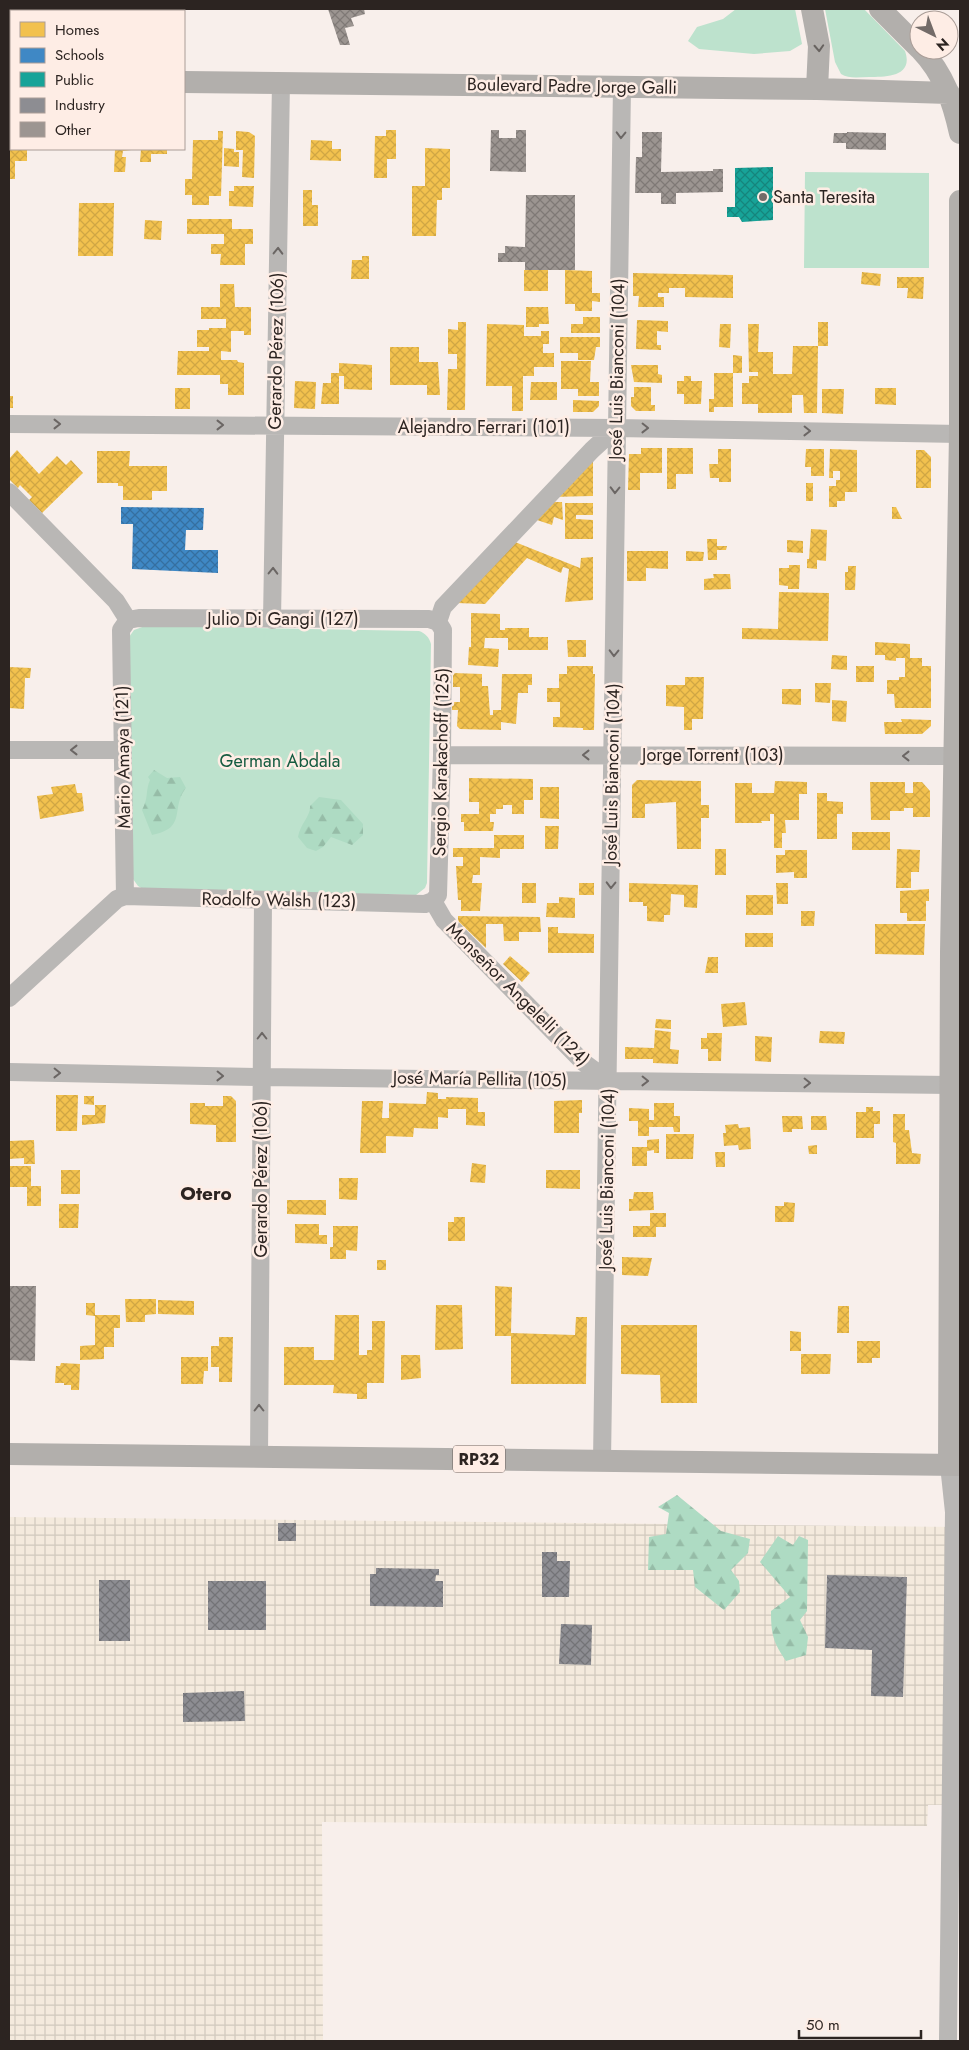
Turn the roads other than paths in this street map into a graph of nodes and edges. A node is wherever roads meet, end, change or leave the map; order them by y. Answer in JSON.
{"nodes":[{"id":1,"x":812,"y":9,"type":"edge"},
{"id":2,"x":880,"y":9,"type":"edge"},
{"id":3,"x":909,"y":38,"type":"edge"},
{"id":4,"x":930,"y":60,"type":"edge"},
{"id":5,"x":185,"y":82,"type":"edge"},
{"id":6,"x":281,"y":82,"type":"junction"},
{"id":7,"x":622,"y":86,"type":"junction"},
{"id":8,"x":817,"y":89,"type":"junction"},
{"id":9,"x":955,"y":93,"type":"edge"},
{"id":10,"x":960,"y":133,"type":"edge"},
{"id":11,"x":960,"y":201,"type":"edge"},
{"id":12,"x":9,"y":424,"type":"edge"},
{"id":13,"x":275,"y":425,"type":"junction"},
{"id":14,"x":616,"y":428,"type":"junction"},
{"id":15,"x":960,"y":434,"type":"edge"},
{"id":16,"x":9,"y":492,"type":"edge"},
{"id":17,"x":128,"y":620,"type":"junction"},
{"id":18,"x":272,"y":620,"type":"junction"},
{"id":19,"x":438,"y":622,"type":"junction"},
{"id":20,"x":9,"y":750,"type":"edge"},
{"id":21,"x":122,"y":750,"type":"junction"},
{"id":22,"x":442,"y":755,"type":"junction"},
{"id":23,"x":613,"y":755,"type":"junction"},
{"id":24,"x":954,"y":756,"type":"junction"},
{"id":25,"x":125,"y":896,"type":"junction"},
{"id":26,"x":263,"y":900,"type":"junction"},
{"id":27,"x":433,"y":901,"type":"junction"},
{"id":28,"x":9,"y":998,"type":"edge"},
{"id":29,"x":9,"y":1072,"type":"edge"},
{"id":30,"x":262,"y":1077,"type":"junction"},
{"id":31,"x":609,"y":1081,"type":"junction"},
{"id":32,"x":951,"y":1086,"type":"junction"},
{"id":33,"x":9,"y":1454,"type":"edge"},
{"id":34,"x":259,"y":1457,"type":"junction"},
{"id":35,"x":602,"y":1461,"type":"junction"},
{"id":36,"x":954,"y":1465,"type":"edge"},
{"id":37,"x":948,"y":2041,"type":"edge"}],
"edges":[{"from":1,"to":8,"type":"main road","one_way":true},
{"from":2,"to":3,"type":"main road"},
{"from":4,"to":9,"type":"main road"},
{"from":5,"to":6,"type":"main road","name":"Boulevard Padre Jorge Galli"},
{"from":6,"to":7,"type":"main road","name":"Boulevard Padre Jorge Galli"},
{"from":13,"to":6,"type":"street","name":"Gerardo Pérez (106)","one_way":true},
{"from":7,"to":8,"type":"main road","name":"Boulevard Padre Jorge Galli"},
{"from":7,"to":14,"type":"street","name":"José Luis Bianconi (104)","one_way":true},
{"from":8,"to":9,"type":"main road","name":"Boulevard Padre Jorge Galli"},
{"from":9,"to":10,"type":"main road"},
{"from":11,"to":15,"type":"main road"},
{"from":12,"to":13,"type":"street","name":"Alejandro Ferrari (101)","one_way":true},
{"from":13,"to":14,"type":"street","name":"Alejandro Ferrari (101)"},
{"from":18,"to":13,"type":"street","name":"Gerardo Pérez (106)","one_way":true},
{"from":14,"to":15,"type":"street","name":"Alejandro Ferrari (101)","one_way":true},
{"from":14,"to":19,"type":"street"},
{"from":14,"to":23,"type":"street","name":"José Luis Bianconi (104)","one_way":true},
{"from":15,"to":24,"type":"main road"},
{"from":16,"to":17,"type":"street"},
{"from":17,"to":18,"type":"street","name":"Julio Di Gangi (127)"},
{"from":17,"to":21,"type":"street","name":"Mario Amaya (121)"},
{"from":18,"to":19,"type":"street","name":"Julio Di Gangi (127)"},
{"from":19,"to":22,"type":"street","name":"Sergio Karakachoff (125)"},
{"from":21,"to":20,"type":"street","one_way":true},
{"from":21,"to":25,"type":"street","name":"Mario Amaya (121)"},
{"from":23,"to":22,"type":"street","name":"Jorge Torrent (103)","one_way":true},
{"from":22,"to":27,"type":"street","name":"Sergio Karakachoff (125)"},
{"from":24,"to":23,"type":"street","name":"Jorge Torrent (103)","one_way":true},
{"from":23,"to":31,"type":"street","name":"José Luis Bianconi (104)","one_way":true},
{"from":24,"to":32,"type":"main road"},
{"from":25,"to":26,"type":"street","name":"Rodolfo Walsh (123)"},
{"from":25,"to":28,"type":"street"},
{"from":26,"to":27,"type":"street","name":"Rodolfo Walsh (123)"},
{"from":30,"to":26,"type":"street","name":"Gerardo Pérez (106)","one_way":true},
{"from":27,"to":31,"type":"street","name":"Monseñor Angelelli (124)"},
{"from":29,"to":30,"type":"street","name":"José María Pellita (105)","one_way":true},
{"from":30,"to":31,"type":"street","name":"José María Pellita (105)"},
{"from":34,"to":30,"type":"street","name":"Gerardo Pérez (106)","one_way":true},
{"from":31,"to":32,"type":"street","name":"José María Pellita (105)","one_way":true},
{"from":31,"to":35,"type":"street","name":"José Luis Bianconi (104)"},
{"from":32,"to":36,"type":"main road"},
{"from":33,"to":34,"type":"main road","number":"RP32"},
{"from":34,"to":35,"type":"main road","number":"RP32"},
{"from":35,"to":36,"type":"main road","number":"RP32"},
{"from":36,"to":37,"type":"street"}]}
